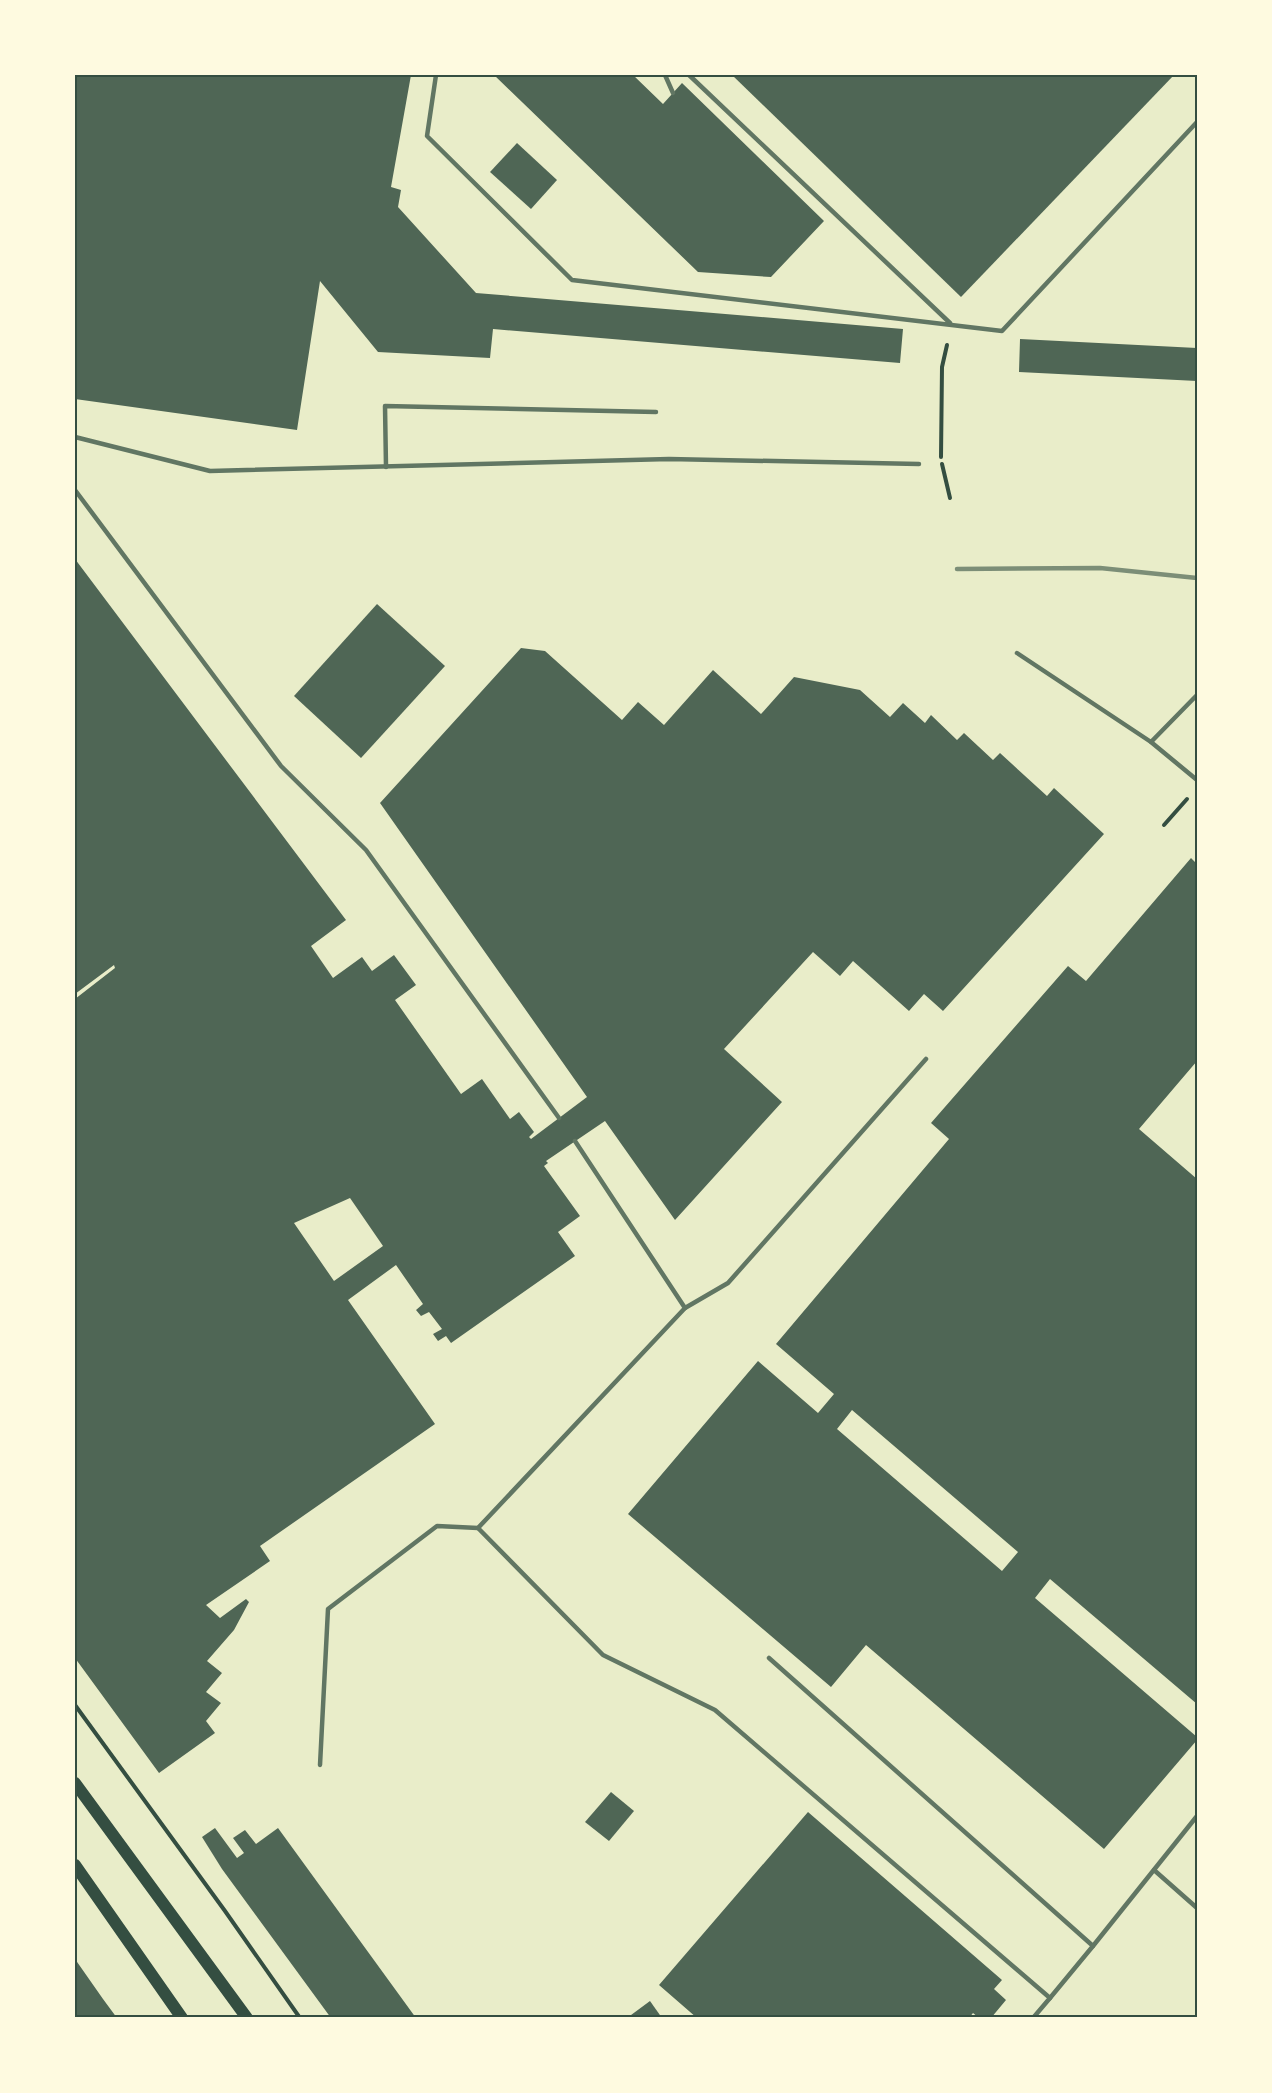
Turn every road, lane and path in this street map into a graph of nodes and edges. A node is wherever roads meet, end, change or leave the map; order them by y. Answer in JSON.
{"nodes":[{"id":1,"x":436,"y":75,"type":"edge"},
{"id":2,"x":665,"y":75,"type":"edge"},
{"id":3,"x":689,"y":75,"type":"edge"},
{"id":4,"x":673,"y":93,"type":"dead end"},
{"id":5,"x":1197,"y":122,"type":"edge"},
{"id":6,"x":951,"y":323,"type":"junction"},
{"id":7,"x":942,"y":367,"type":"dead end"},
{"id":8,"x":656,"y":412,"type":"dead end"},
{"id":9,"x":75,"y":437,"type":"edge"},
{"id":10,"x":919,"y":464,"type":"dead end"},
{"id":11,"x":386,"y":466,"type":"junction"},
{"id":12,"x":75,"y":490,"type":"edge"},
{"id":13,"x":950,"y":498,"type":"dead end"},
{"id":14,"x":1017,"y":653,"type":"dead end"},
{"id":15,"x":1197,"y":695,"type":"edge"},
{"id":16,"x":1151,"y":742,"type":"junction"},
{"id":17,"x":1197,"y":780,"type":"edge"},
{"id":18,"x":1190,"y":795,"type":"dead end"},
{"id":19,"x":1164,"y":825,"type":"dead end"},
{"id":20,"x":926,"y":1059,"type":"dead end"},
{"id":21,"x":559,"y":1118,"type":"dead end"},
{"id":22,"x":575,"y":1141,"type":"dead end"},
{"id":23,"x":685,"y":1308,"type":"junction"},
{"id":24,"x":478,"y":1528,"type":"junction"},
{"id":25,"x":769,"y":1658,"type":"dead end"},
{"id":26,"x":75,"y":1705,"type":"edge"},
{"id":27,"x":320,"y":1765,"type":"dead end"},
{"id":28,"x":75,"y":1783,"type":"edge"},
{"id":29,"x":1197,"y":1816,"type":"edge"},
{"id":30,"x":75,"y":1865,"type":"edge"},
{"id":31,"x":1154,"y":1870,"type":"junction"},
{"id":32,"x":1197,"y":1908,"type":"edge"},
{"id":33,"x":1093,"y":1946,"type":"junction"},
{"id":34,"x":1050,"y":1998,"type":"junction"},
{"id":35,"x":182,"y":2018,"type":"edge"},
{"id":36,"x":247,"y":2018,"type":"edge"},
{"id":37,"x":300,"y":2018,"type":"edge"},
{"id":38,"x":1033,"y":2018,"type":"edge"}],
"edges":[{"from":1,"to":6,"type":"lane"},
{"from":2,"to":4,"type":"lane"},
{"from":3,"to":6,"type":"lane"},
{"from":5,"to":6,"type":"lane"},
{"from":7,"to":13,"type":"path"},
{"from":8,"to":11,"type":"lane"},
{"from":9,"to":11,"type":"lane"},
{"from":10,"to":11,"type":"lane"},
{"from":12,"to":21,"type":"lane"},
{"from":14,"to":16,"type":"lane"},
{"from":15,"to":16,"type":"lane"},
{"from":16,"to":17,"type":"lane"},
{"from":18,"to":19,"type":"path"},
{"from":20,"to":23,"type":"lane"},
{"from":22,"to":23,"type":"lane"},
{"from":23,"to":24,"type":"lane"},
{"from":24,"to":27,"type":"lane"},
{"from":24,"to":34,"type":"lane"},
{"from":25,"to":33,"type":"lane"},
{"from":26,"to":37,"type":"path"},
{"from":28,"to":36,"type":"main road"},
{"from":29,"to":31,"type":"lane"},
{"from":30,"to":35,"type":"main road"},
{"from":31,"to":32,"type":"lane"},
{"from":31,"to":33,"type":"lane"},
{"from":33,"to":34,"type":"lane"},
{"from":34,"to":38,"type":"lane"}]}
